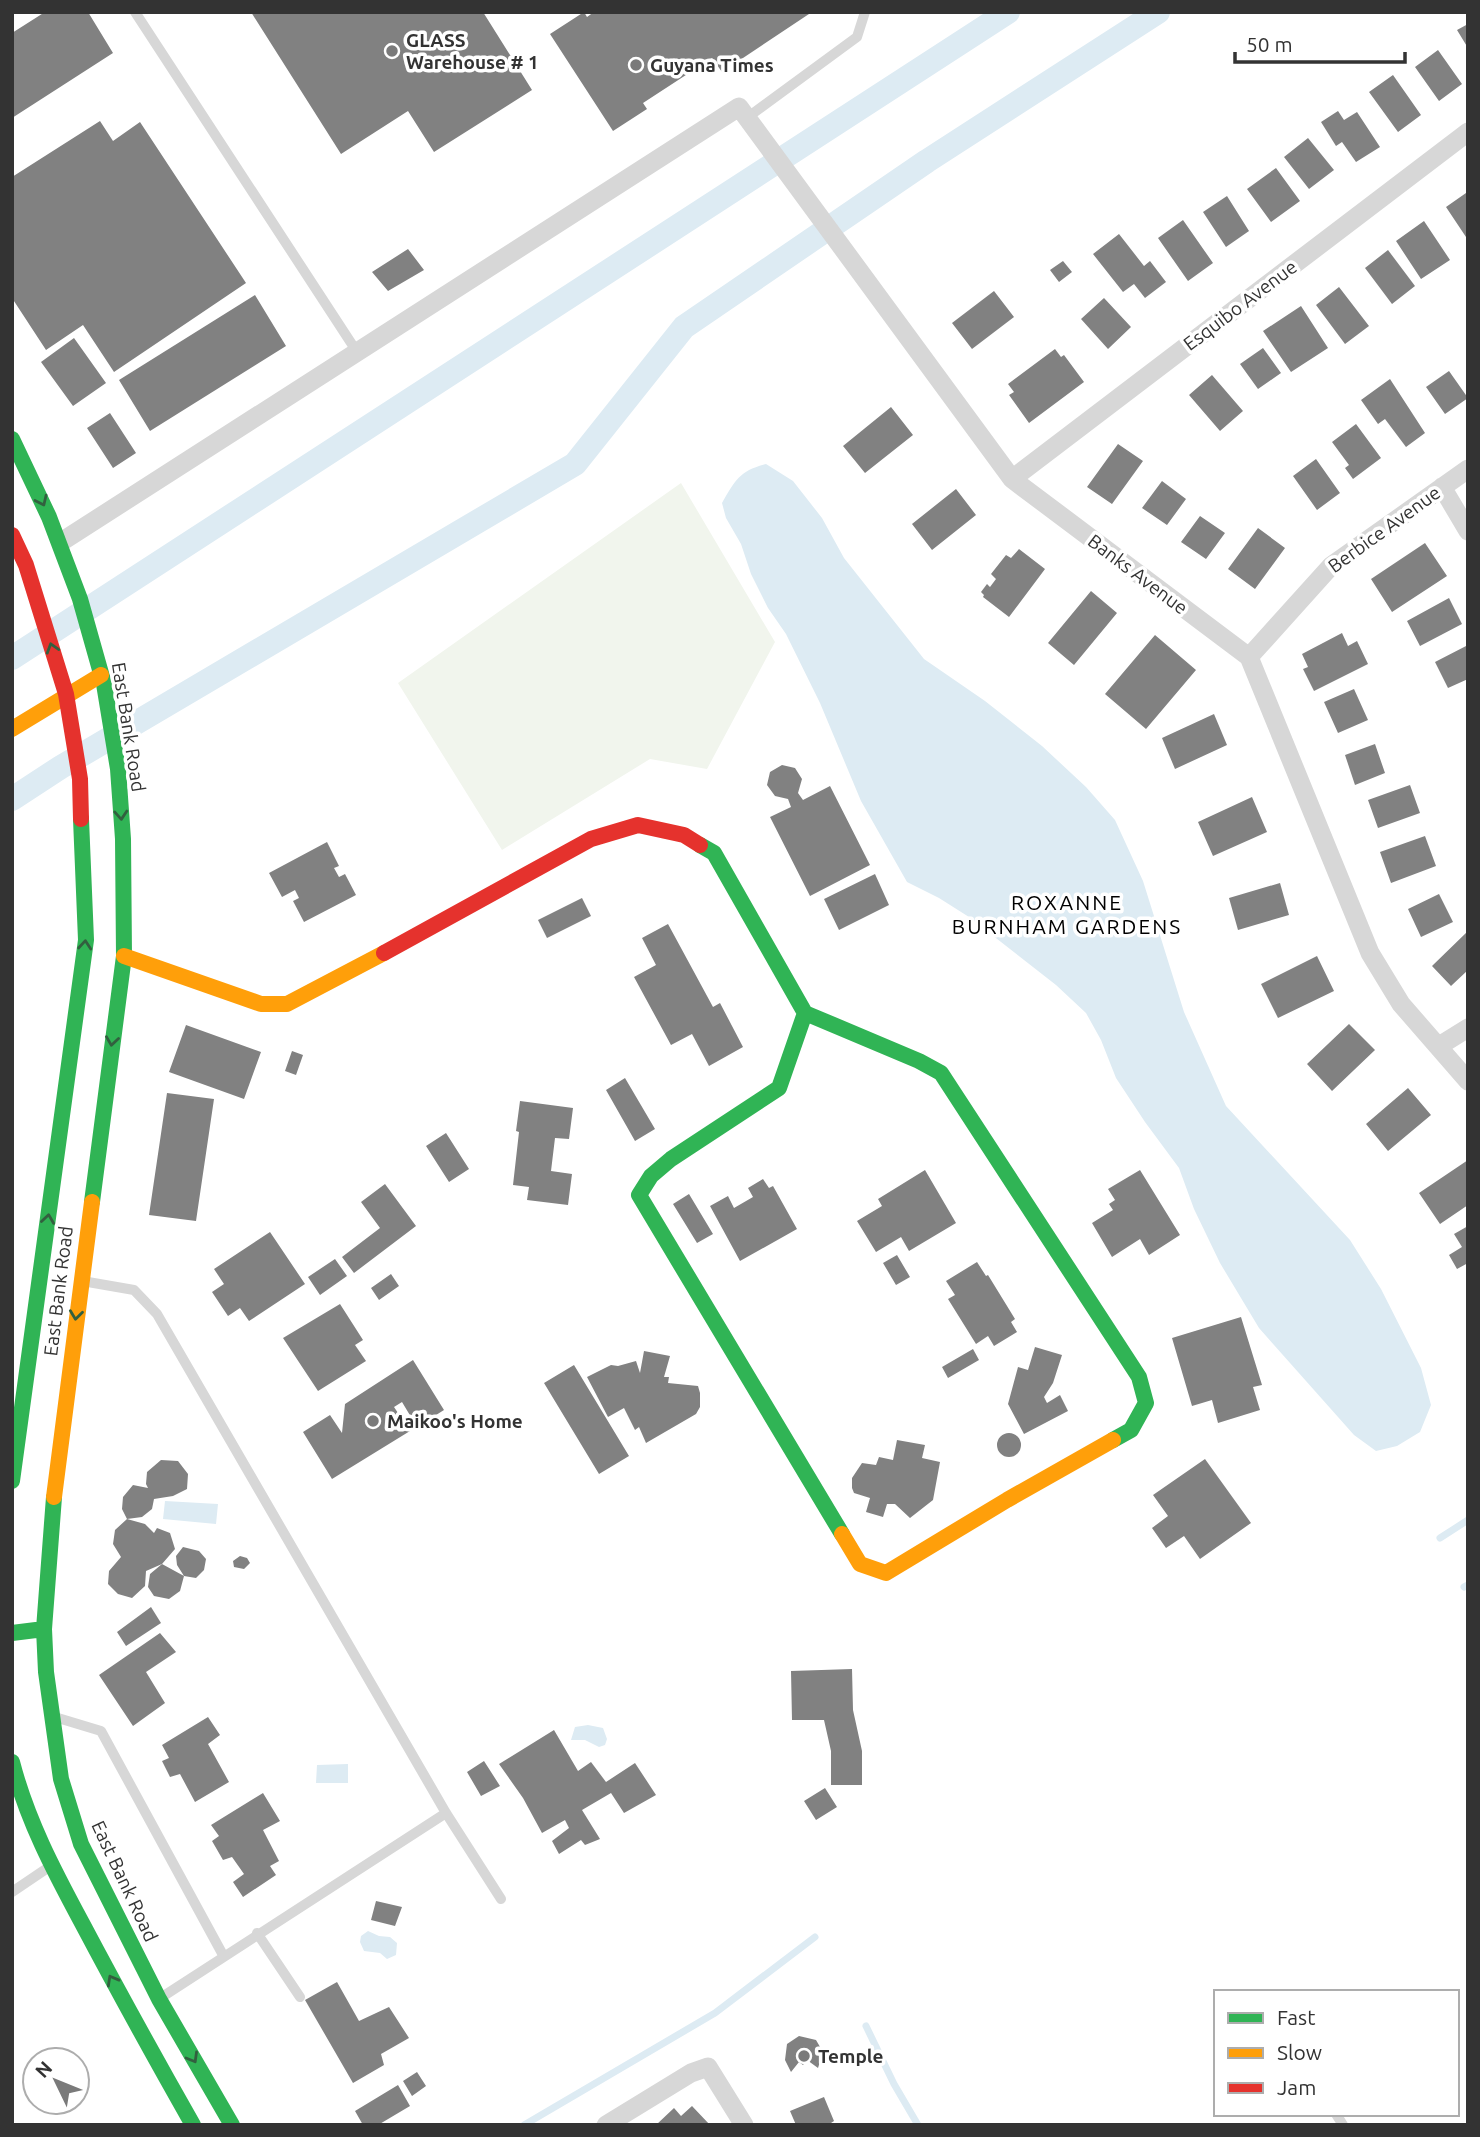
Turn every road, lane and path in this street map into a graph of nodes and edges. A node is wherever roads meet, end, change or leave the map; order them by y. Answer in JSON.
{"nodes":[{"id":1,"x":135,"y":12,"type":"edge"},
{"id":2,"x":864,"y":12,"type":"edge"},
{"id":3,"x":744,"y":112,"type":"junction"},
{"id":4,"x":1468,"y":132,"type":"edge"},
{"id":5,"x":357,"y":352,"type":"junction"},
{"id":6,"x":12,"y":439,"type":"edge"},
{"id":7,"x":1468,"y":469,"type":"edge"},
{"id":8,"x":1012,"y":479,"type":"junction"},
{"id":9,"x":1442,"y":487,"type":"junction"},
{"id":10,"x":1468,"y":531,"type":"edge"},
{"id":11,"x":12,"y":535,"type":"edge"},
{"id":12,"x":61,"y":542,"type":"junction"},
{"id":13,"x":1249,"y":657,"type":"junction"},
{"id":14,"x":101,"y":675,"type":"junction"},
{"id":15,"x":66,"y":694,"type":"junction"},
{"id":16,"x":12,"y":729,"type":"edge"},
{"id":17,"x":124,"y":956,"type":"junction"},
{"id":18,"x":805,"y":1013,"type":"junction"},
{"id":19,"x":1468,"y":1028,"type":"edge"},
{"id":20,"x":1439,"y":1046,"type":"junction"},
{"id":21,"x":1468,"y":1081,"type":"edge"},
{"id":22,"x":80,"y":1280,"type":"junction"},
{"id":23,"x":12,"y":1481,"type":"edge"},
{"id":24,"x":44,"y":1629,"type":"junction"},
{"id":25,"x":12,"y":1633,"type":"edge"},
{"id":26,"x":50,"y":1715,"type":"junction"},
{"id":27,"x":12,"y":1762,"type":"edge"},
{"id":28,"x":15,"y":1786,"type":"edge"},
{"id":29,"x":446,"y":1813,"type":"junction"},
{"id":30,"x":51,"y":1866,"type":"junction"},
{"id":31,"x":12,"y":1892,"type":"edge"},
{"id":32,"x":501,"y":1899,"type":"dead end"},
{"id":33,"x":257,"y":1933,"type":"junction"},
{"id":34,"x":223,"y":1955,"type":"junction"},
{"id":35,"x":300,"y":1997,"type":"dead end"},
{"id":36,"x":159,"y":1999,"type":"junction"},
{"id":37,"x":193,"y":2125,"type":"edge"},
{"id":38,"x":232,"y":2125,"type":"edge"},
{"id":39,"x":606,"y":2125,"type":"edge"},
{"id":40,"x":744,"y":2125,"type":"edge"}],
"edges":[{"from":1,"to":5,"type":"lane"},
{"from":2,"to":3,"type":"lane"},
{"from":3,"to":5,"type":"street"},
{"from":3,"to":8,"type":"street","name":"Banks Avenue"},
{"from":4,"to":8,"type":"street","name":"Esquibo Avenue"},
{"from":5,"to":12,"type":"street"},
{"from":6,"to":12,"type":"main road","name":"East Bank Road","one_way":true},
{"from":7,"to":9,"type":"street","name":"Berbice Avenue"},
{"from":8,"to":13,"type":"street","name":"Banks Avenue"},
{"from":9,"to":10,"type":"street"},
{"from":9,"to":13,"type":"street","name":"Berbice Avenue"},
{"from":15,"to":11,"type":"main road","name":"East Bank Road","one_way":true},
{"from":12,"to":14,"type":"main road","name":"East Bank Road"},
{"from":13,"to":20,"type":"street"},
{"from":14,"to":15,"type":"main road"},
{"from":14,"to":17,"type":"main road","name":"East Bank Road","one_way":true},
{"from":15,"to":16,"type":"main road"},
{"from":23,"to":15,"type":"main road","name":"East Bank Road","one_way":true},
{"from":17,"to":18,"type":"main road"},
{"from":17,"to":22,"type":"main road","name":"East Bank Road","one_way":true},
{"from":18,"to":18,"type":"main road"},
{"from":19,"to":20,"type":"street"},
{"from":20,"to":21,"type":"street"},
{"from":22,"to":24,"type":"main road","name":"East Bank Road","one_way":true},
{"from":22,"to":29,"type":"lane"},
{"from":24,"to":25,"type":"main road"},
{"from":24,"to":26,"type":"main road","name":"East Bank Road"},
{"from":26,"to":34,"type":"lane"},
{"from":26,"to":36,"type":"main road","name":"East Bank Road"},
{"from":27,"to":28,"type":"main road"},
{"from":28,"to":30,"type":"main road"},
{"from":29,"to":32,"type":"lane"},
{"from":29,"to":33,"type":"lane"},
{"from":30,"to":31,"type":"lane"},
{"from":37,"to":30,"type":"main road","one_way":true},
{"from":33,"to":34,"type":"lane"},
{"from":33,"to":35,"type":"lane"},
{"from":34,"to":36,"type":"lane"},
{"from":36,"to":38,"type":"main road","name":"East Bank Road","one_way":true},
{"from":39,"to":40,"type":"street"}]}
